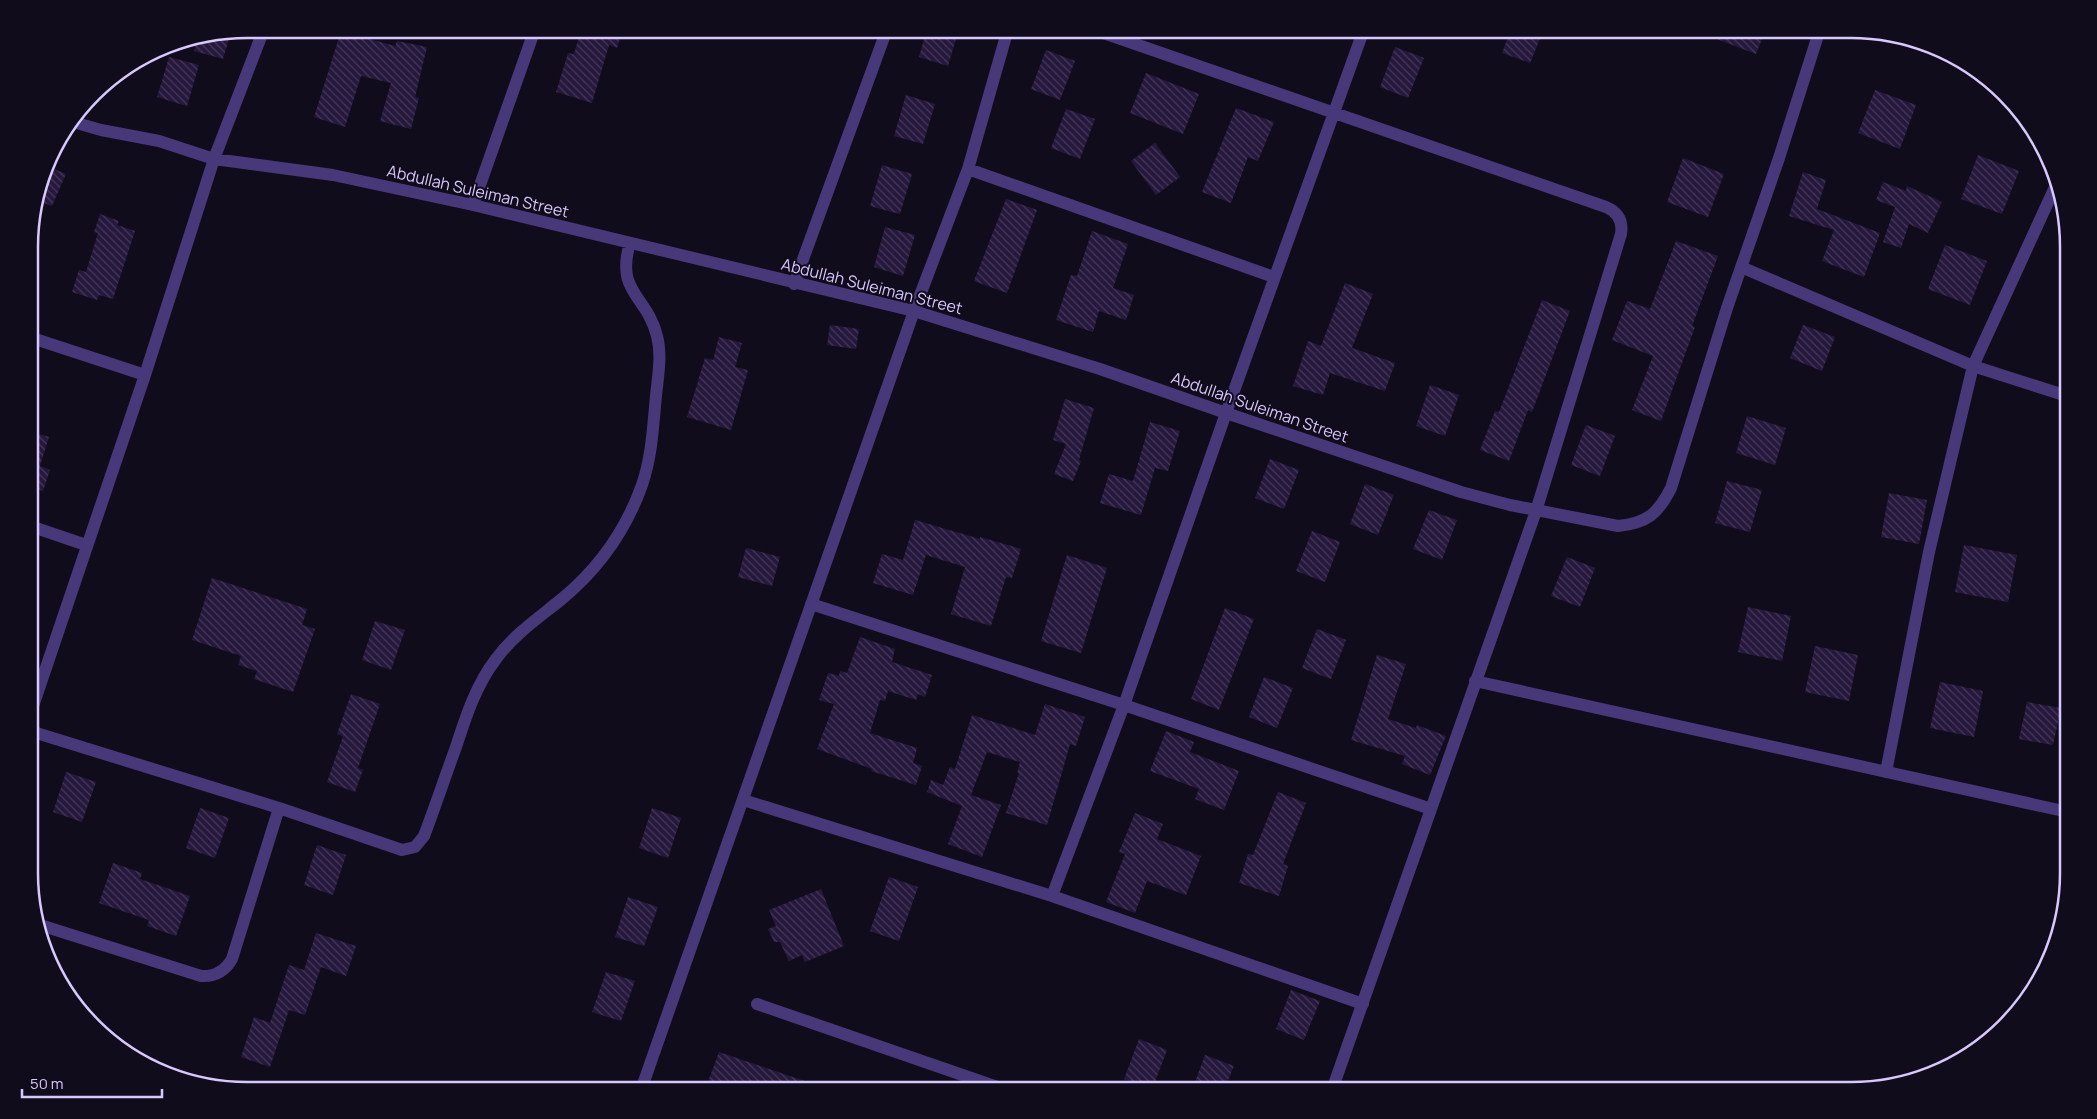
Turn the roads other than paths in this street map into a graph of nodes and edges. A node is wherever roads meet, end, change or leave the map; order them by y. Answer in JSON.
{"nodes":[{"id":1,"x":261,"y":38,"type":"edge"},
{"id":2,"x":532,"y":38,"type":"edge"},
{"id":3,"x":884,"y":38,"type":"edge"},
{"id":4,"x":1004,"y":38,"type":"edge"},
{"id":5,"x":1118,"y":38,"type":"edge"},
{"id":6,"x":1361,"y":38,"type":"edge"},
{"id":7,"x":1817,"y":38,"type":"edge"},
{"id":8,"x":1334,"y":113,"type":"junction"},
{"id":9,"x":78,"y":123,"type":"edge"},
{"id":10,"x":214,"y":159,"type":"junction"},
{"id":11,"x":968,"y":169,"type":"junction"},
{"id":12,"x":2052,"y":193,"type":"edge"},
{"id":13,"x":473,"y":205,"type":"junction"},
{"id":14,"x":630,"y":243,"type":"junction"},
{"id":15,"x":1741,"y":267,"type":"junction"},
{"id":16,"x":1274,"y":277,"type":"junction"},
{"id":17,"x":794,"y":284,"type":"junction"},
{"id":18,"x":914,"y":311,"type":"junction"},
{"id":19,"x":38,"y":340,"type":"edge"},
{"id":20,"x":1973,"y":366,"type":"junction"},
{"id":21,"x":144,"y":375,"type":"junction"},
{"id":22,"x":2060,"y":394,"type":"edge"},
{"id":23,"x":1226,"y":414,"type":"junction"},
{"id":24,"x":1536,"y":511,"type":"junction"},
{"id":25,"x":38,"y":529,"type":"edge"},
{"id":26,"x":86,"y":545,"type":"junction"},
{"id":27,"x":811,"y":604,"type":"junction"},
{"id":28,"x":1475,"y":681,"type":"junction"},
{"id":29,"x":38,"y":691,"type":"edge"},
{"id":30,"x":1124,"y":705,"type":"junction"},
{"id":31,"x":38,"y":734,"type":"edge"},
{"id":32,"x":1886,"y":772,"type":"junction"},
{"id":33,"x":743,"y":800,"type":"junction"},
{"id":34,"x":279,"y":808,"type":"junction"},
{"id":35,"x":1431,"y":809,"type":"junction"},
{"id":36,"x":2060,"y":810,"type":"edge"},
{"id":37,"x":1052,"y":896,"type":"junction"},
{"id":38,"x":45,"y":927,"type":"edge"},
{"id":39,"x":757,"y":1004,"type":"dead end"},
{"id":40,"x":1363,"y":1004,"type":"junction"},
{"id":41,"x":644,"y":1082,"type":"edge"},
{"id":42,"x":981,"y":1082,"type":"edge"},
{"id":43,"x":1335,"y":1082,"type":"edge"}],
"edges":[{"from":1,"to":10,"type":"street"},
{"from":2,"to":13,"type":"street"},
{"from":3,"to":17,"type":"street"},
{"from":4,"to":11,"type":"street"},
{"from":5,"to":8,"type":"street"},
{"from":6,"to":8,"type":"street"},
{"from":7,"to":15,"type":"street"},
{"from":8,"to":16,"type":"street"},
{"from":8,"to":24,"type":"street"},
{"from":9,"to":10,"type":"street","name":"Abdullah Suleiman Street"},
{"from":10,"to":13,"type":"street","name":"Abdullah Suleiman Street"},
{"from":10,"to":21,"type":"street"},
{"from":11,"to":16,"type":"street"},
{"from":11,"to":18,"type":"street"},
{"from":12,"to":20,"type":"street"},
{"from":13,"to":14,"type":"street","name":"Abdullah Suleiman Street"},
{"from":14,"to":17,"type":"street","name":"Abdullah Suleiman Street"},
{"from":14,"to":34,"type":"street"},
{"from":15,"to":20,"type":"street"},
{"from":15,"to":24,"type":"street","name":"Abdullah Suleiman Street"},
{"from":16,"to":23,"type":"street"},
{"from":17,"to":18,"type":"street","name":"Abdullah Suleiman Street"},
{"from":18,"to":23,"type":"street","name":"Abdullah Suleiman Street"},
{"from":18,"to":27,"type":"street"},
{"from":19,"to":21,"type":"street"},
{"from":20,"to":22,"type":"street"},
{"from":20,"to":32,"type":"street"},
{"from":21,"to":26,"type":"street"},
{"from":23,"to":24,"type":"street","name":"Abdullah Suleiman Street"},
{"from":23,"to":30,"type":"street"},
{"from":24,"to":28,"type":"street"},
{"from":25,"to":26,"type":"street"},
{"from":26,"to":29,"type":"street"},
{"from":27,"to":30,"type":"street"},
{"from":27,"to":33,"type":"street"},
{"from":28,"to":32,"type":"street"},
{"from":28,"to":35,"type":"street"},
{"from":30,"to":35,"type":"street"},
{"from":30,"to":37,"type":"street"},
{"from":31,"to":34,"type":"street"},
{"from":32,"to":36,"type":"street"},
{"from":33,"to":37,"type":"street"},
{"from":33,"to":41,"type":"street"},
{"from":34,"to":38,"type":"street"},
{"from":35,"to":40,"type":"street"},
{"from":37,"to":40,"type":"street"},
{"from":39,"to":42,"type":"street"},
{"from":40,"to":43,"type":"street"}]}
